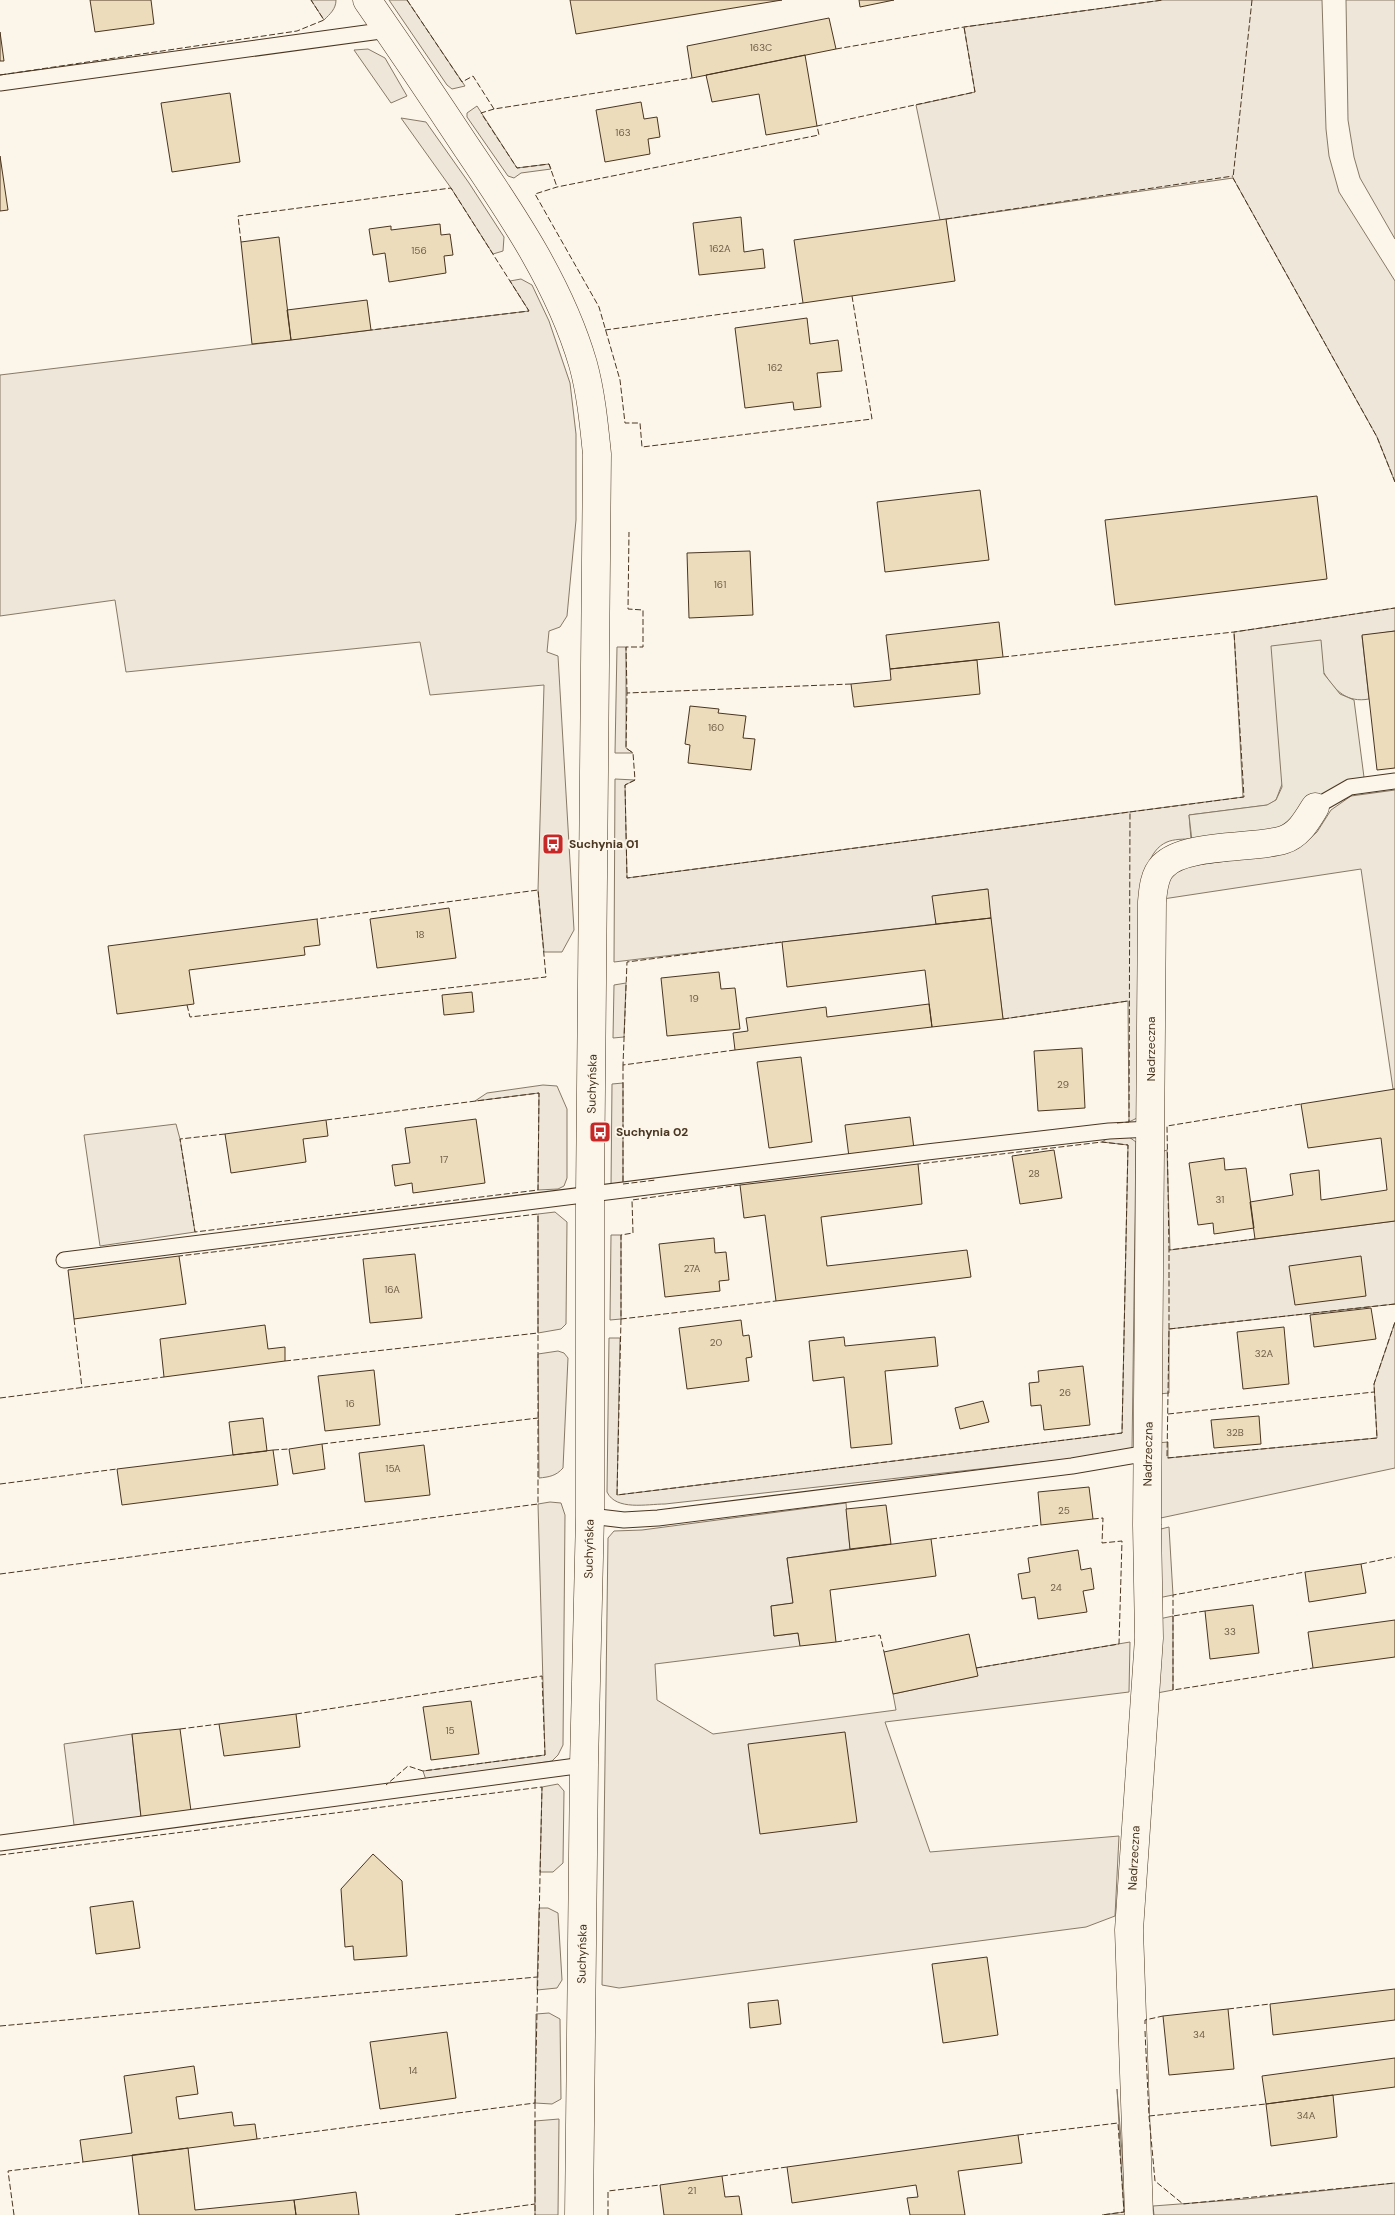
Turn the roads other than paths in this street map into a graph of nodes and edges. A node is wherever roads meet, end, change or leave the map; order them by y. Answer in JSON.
{"nodes":[{"id":1,"x":367,"y":0,"type":"edge"},
{"id":2,"x":388,"y":30,"type":"junction"},
{"id":3,"x":0,"y":83,"type":"edge"},
{"id":4,"x":1395,"y":781,"type":"edge"},
{"id":5,"x":1315,"y":807,"type":"joint"},
{"id":6,"x":1151,"y":1129,"type":"junction"},
{"id":7,"x":590,"y":1196,"type":"junction"},
{"id":8,"x":64,"y":1260,"type":"dead end"},
{"id":9,"x":1148,"y":1453,"type":"junction"},
{"id":10,"x":590,"y":1516,"type":"junction"},
{"id":11,"x":584,"y":1766,"type":"junction"},
{"id":12,"x":0,"y":1843,"type":"edge"},
{"id":13,"x":579,"y":2215,"type":"edge"},
{"id":14,"x":1139,"y":2215,"type":"edge"}],
"edges":[{"from":1,"to":2,"type":"street","name":"Suchyńska"},
{"from":2,"to":3,"type":"lane"},
{"from":2,"to":7,"type":"street","name":"Suchyńska"},
{"from":4,"to":5,"type":"lane"},
{"from":5,"to":6,"type":"street","name":"Nadrzeczna"},
{"from":6,"to":7,"type":"lane"},
{"from":6,"to":9,"type":"street","name":"Nadrzeczna"},
{"from":7,"to":8,"type":"lane"},
{"from":7,"to":10,"type":"street","name":"Suchyńska"},
{"from":9,"to":10,"type":"lane"},
{"from":9,"to":14,"type":"street","name":"Nadrzeczna"},
{"from":10,"to":11,"type":"street","name":"Suchyńska"},
{"from":11,"to":12,"type":"lane"},
{"from":11,"to":13,"type":"street","name":"Suchyńska"}]}
